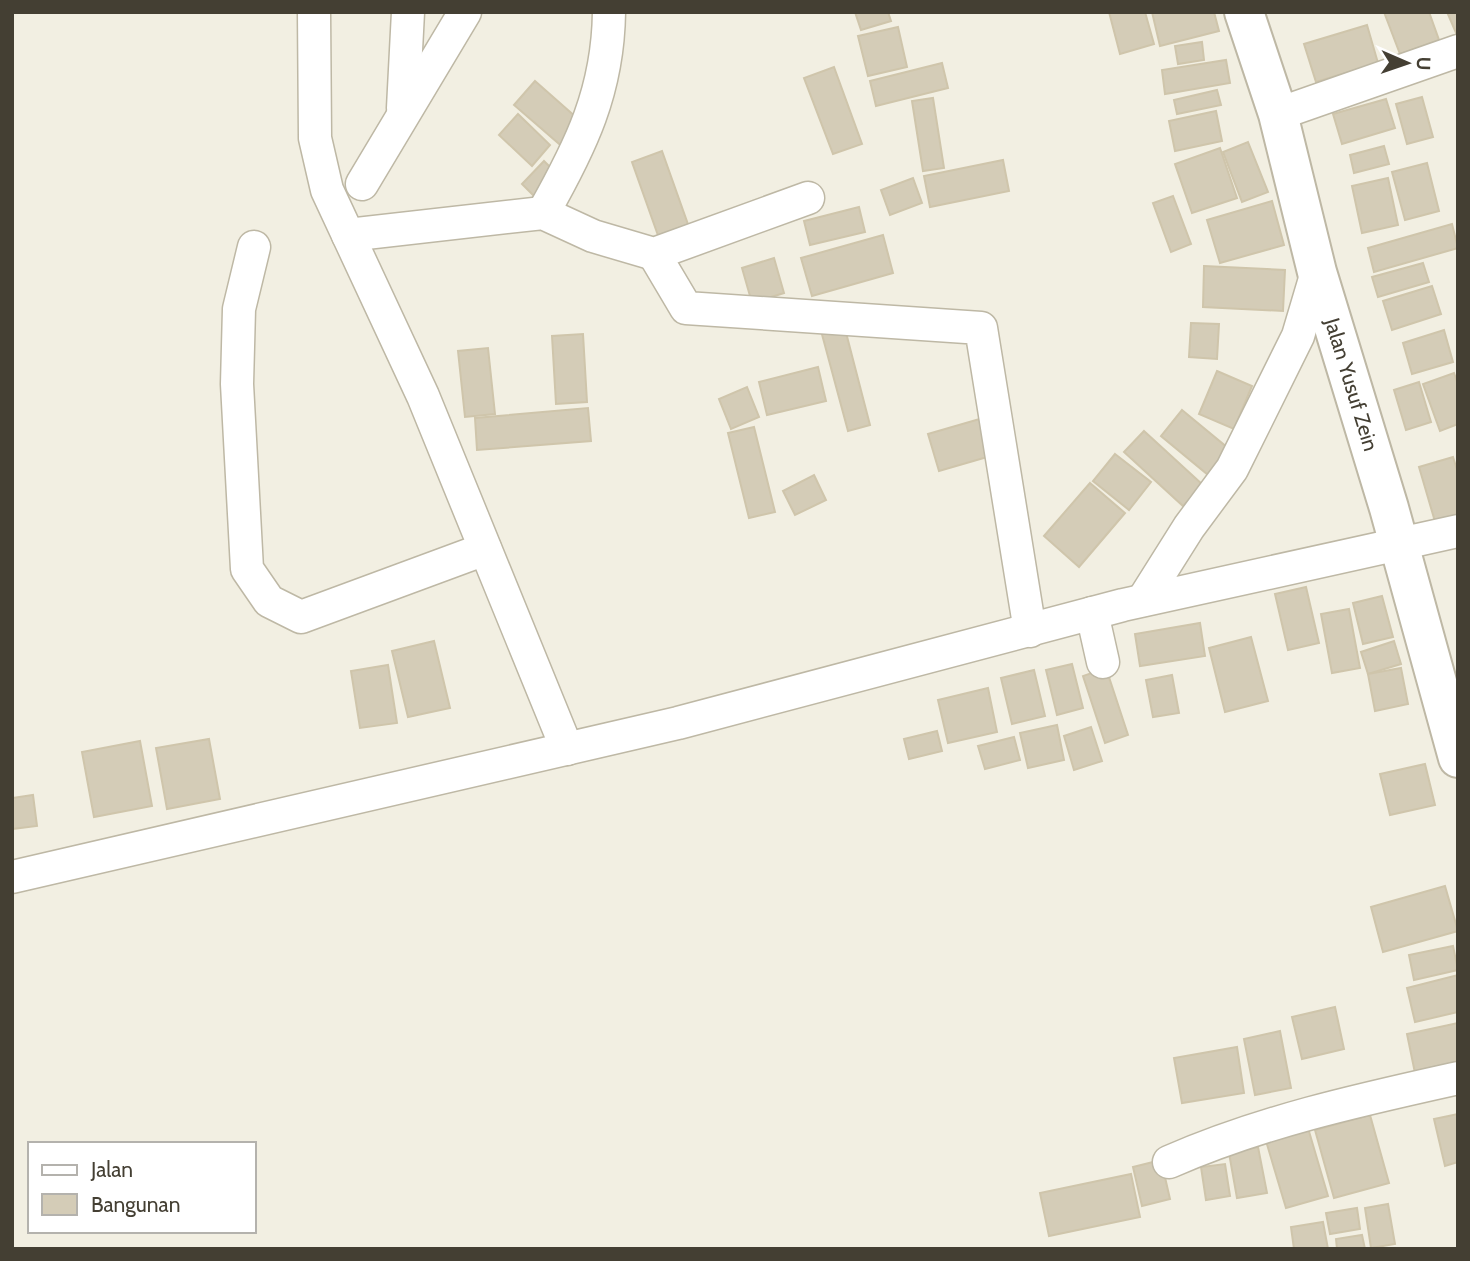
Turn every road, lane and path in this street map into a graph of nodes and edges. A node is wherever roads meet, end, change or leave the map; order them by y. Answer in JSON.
{"nodes":[{"id":1,"x":314,"y":12,"type":"edge"},
{"id":2,"x":408,"y":12,"type":"edge"},
{"id":3,"x":465,"y":12,"type":"edge"},
{"id":4,"x":609,"y":12,"type":"edge"},
{"id":5,"x":1244,"y":12,"type":"edge"},
{"id":6,"x":1458,"y":51,"type":"edge"},
{"id":7,"x":403,"y":113,"type":"junction"},
{"id":8,"x":1278,"y":114,"type":"junction"},
{"id":9,"x":362,"y":184,"type":"dead end"},
{"id":10,"x":808,"y":198,"type":"dead end"},
{"id":11,"x":544,"y":213,"type":"junction"},
{"id":12,"x":348,"y":235,"type":"junction"},
{"id":13,"x":254,"y":247,"type":"dead end"},
{"id":14,"x":654,"y":254,"type":"junction"},
{"id":15,"x":1317,"y":272,"type":"junction"},
{"id":16,"x":1458,"y":531,"type":"edge"},
{"id":17,"x":1400,"y":545,"type":"junction"},
{"id":18,"x":485,"y":549,"type":"junction"},
{"id":19,"x":1143,"y":600,"type":"junction"},
{"id":20,"x":1092,"y":613,"type":"junction"},
{"id":21,"x":1030,"y":631,"type":"junction"},
{"id":22,"x":1103,"y":662,"type":"dead end"},
{"id":23,"x":567,"y":749,"type":"junction"},
{"id":24,"x":1458,"y":758,"type":"edge"},
{"id":25,"x":12,"y":877,"type":"edge"},
{"id":26,"x":1458,"y":1078,"type":"edge"},
{"id":27,"x":1169,"y":1162,"type":"dead end"}],
"edges":[{"from":1,"to":12,"type":"street"},
{"from":2,"to":7,"type":"street"},
{"from":3,"to":7,"type":"street"},
{"from":4,"to":11,"type":"street"},
{"from":5,"to":8,"type":"street","name":"Jalan Yusuf Zein"},
{"from":6,"to":8,"type":"street"},
{"from":7,"to":9,"type":"street"},
{"from":8,"to":15,"type":"street","name":"Jalan Yusuf Zein"},
{"from":10,"to":14,"type":"street"},
{"from":11,"to":12,"type":"street"},
{"from":11,"to":14,"type":"street"},
{"from":12,"to":18,"type":"street"},
{"from":13,"to":18,"type":"street"},
{"from":14,"to":21,"type":"street"},
{"from":15,"to":17,"type":"street","name":"Jalan Yusuf Zein"},
{"from":15,"to":19,"type":"street"},
{"from":16,"to":17,"type":"street"},
{"from":17,"to":19,"type":"street"},
{"from":17,"to":24,"type":"street","name":"Jalan Yusuf Zein"},
{"from":18,"to":23,"type":"street"},
{"from":19,"to":20,"type":"street"},
{"from":20,"to":21,"type":"street"},
{"from":20,"to":22,"type":"street"},
{"from":21,"to":23,"type":"street"},
{"from":23,"to":25,"type":"street"},
{"from":26,"to":27,"type":"street"}]}
